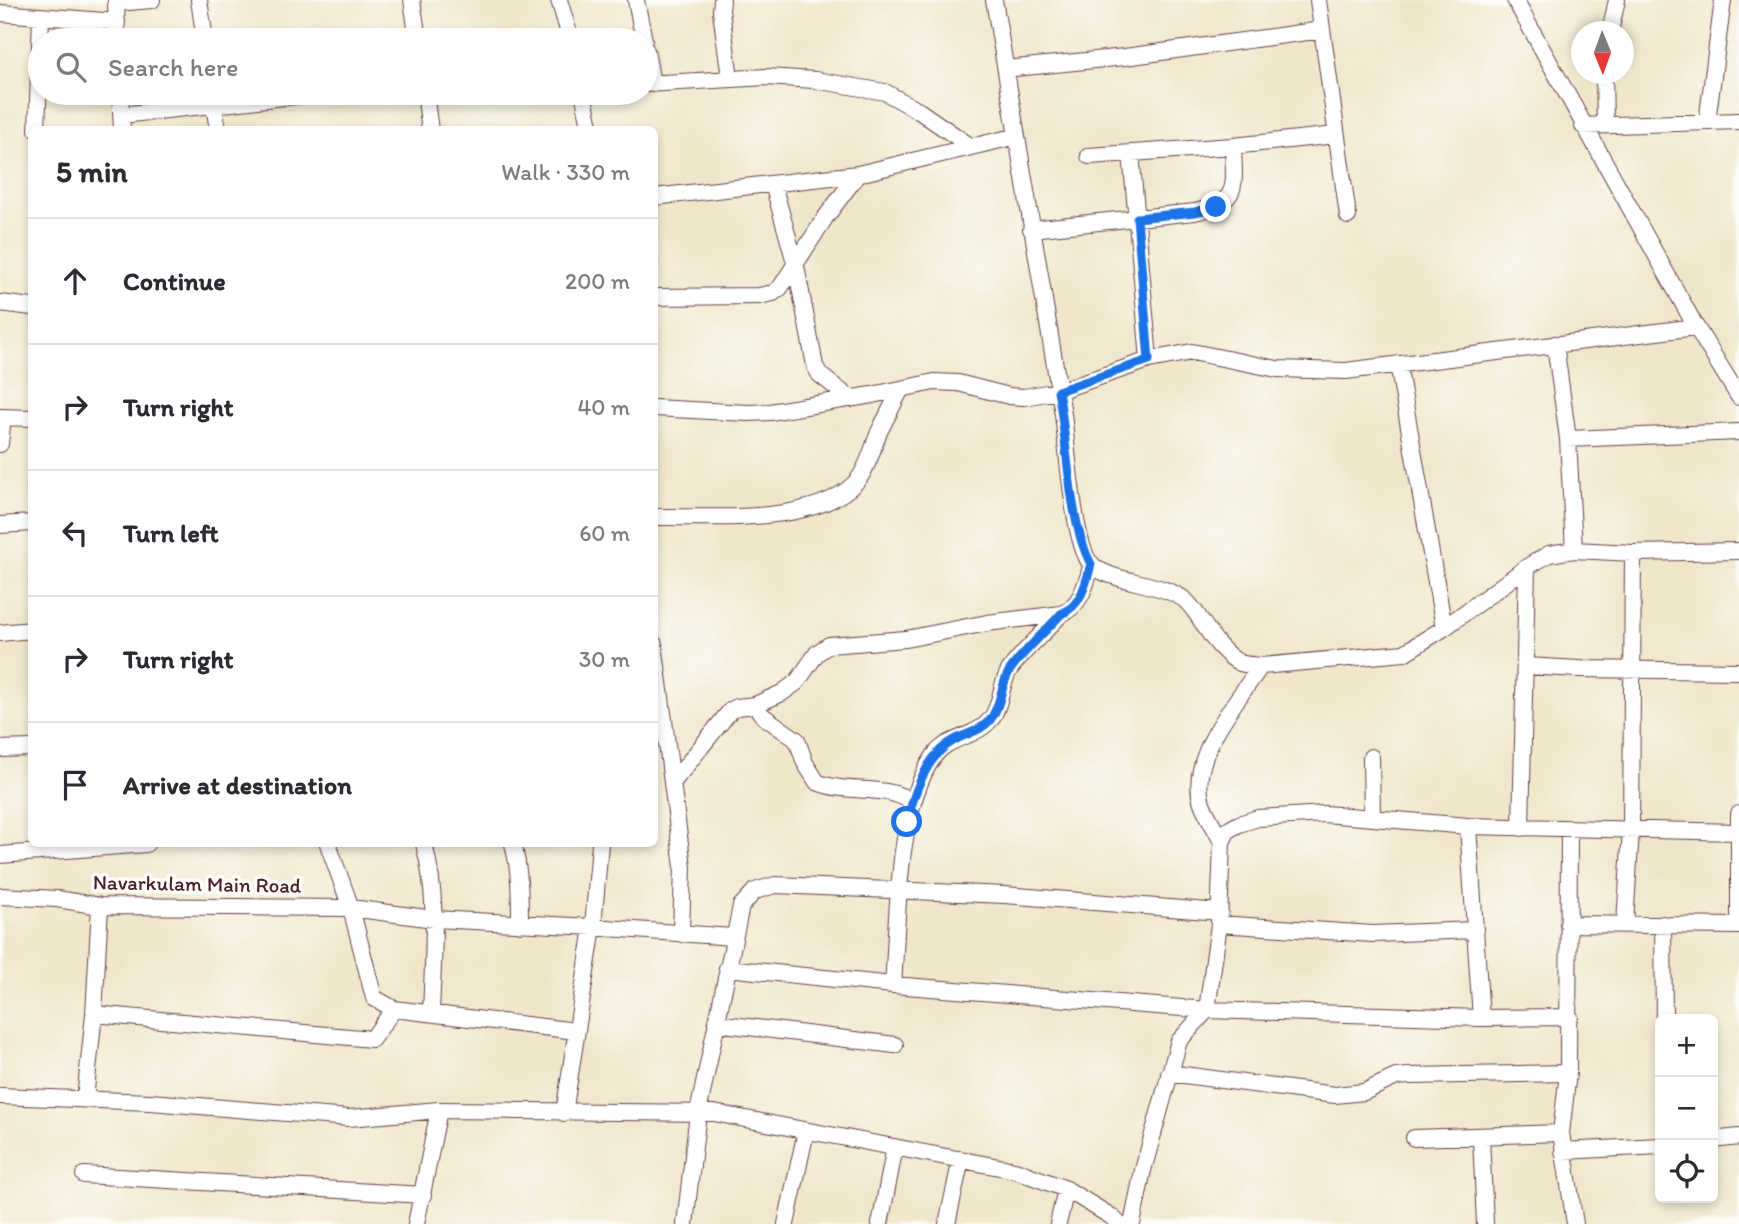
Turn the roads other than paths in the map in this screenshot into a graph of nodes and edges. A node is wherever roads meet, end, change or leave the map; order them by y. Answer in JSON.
{"nodes":[{"id":1,"x":152,"y":0,"type":"edge"},
{"id":2,"x":199,"y":0,"type":"edge"},
{"id":3,"x":412,"y":0,"type":"edge"},
{"id":4,"x":559,"y":0,"type":"edge"},
{"id":5,"x":636,"y":0,"type":"edge"},
{"id":6,"x":722,"y":0,"type":"edge"},
{"id":7,"x":994,"y":0,"type":"edge"},
{"id":8,"x":1318,"y":0,"type":"edge"},
{"id":9,"x":1515,"y":0,"type":"edge"},
{"id":10,"x":1617,"y":0,"type":"edge"},
{"id":11,"x":1723,"y":0,"type":"edge"},
{"id":12,"x":116,"y":1,"type":"edge"},
{"id":13,"x":0,"y":13,"type":"edge"},
{"id":14,"x":41,"y":16,"type":"junction"},
{"id":15,"x":1612,"y":21,"type":"edge"},
{"id":16,"x":117,"y":22,"type":"junction"},
{"id":17,"x":41,"y":28,"type":"edge"},
{"id":18,"x":117,"y":28,"type":"edge"},
{"id":19,"x":203,"y":28,"type":"edge"},
{"id":20,"x":416,"y":28,"type":"edge"},
{"id":21,"x":567,"y":28,"type":"edge"},
{"id":22,"x":642,"y":28,"type":"edge"},
{"id":23,"x":1322,"y":30,"type":"junction"},
{"id":24,"x":1006,"y":69,"type":"junction"},
{"id":25,"x":730,"y":78,"type":"junction"},
{"id":26,"x":658,"y":83,"type":"edge"},
{"id":27,"x":1604,"y":84,"type":"edge"},
{"id":28,"x":38,"y":105,"type":"edge"},
{"id":29,"x":189,"y":105,"type":"edge"},
{"id":30,"x":214,"y":105,"type":"edge"},
{"id":31,"x":427,"y":105,"type":"edge"},
{"id":32,"x":586,"y":105,"type":"edge"},
{"id":33,"x":1739,"y":121,"type":"edge"},
{"id":34,"x":121,"y":122,"type":"edge"},
{"id":35,"x":1707,"y":122,"type":"junction"},
{"id":36,"x":1583,"y":125,"type":"junction"},
{"id":37,"x":1605,"y":125,"type":"junction"},
{"id":38,"x":37,"y":126,"type":"edge"},
{"id":39,"x":217,"y":126,"type":"edge"},
{"id":40,"x":429,"y":126,"type":"edge"},
{"id":41,"x":590,"y":126,"type":"edge"},
{"id":42,"x":1336,"y":135,"type":"junction"},
{"id":43,"x":1017,"y":136,"type":"junction"},
{"id":44,"x":970,"y":146,"type":"junction"},
{"id":45,"x":1233,"y":146,"type":"junction"},
{"id":46,"x":1131,"y":153,"type":"junction"},
{"id":47,"x":1089,"y":156,"type":"dead end"},
{"id":48,"x":858,"y":174,"type":"junction"},
{"id":49,"x":773,"y":184,"type":"junction"},
{"id":50,"x":658,"y":197,"type":"edge"},
{"id":51,"x":1348,"y":216,"type":"dead end"},
{"id":52,"x":1137,"y":218,"type":"junction"},
{"id":53,"x":1031,"y":229,"type":"junction"},
{"id":54,"x":796,"y":266,"type":"junction"},
{"id":55,"x":658,"y":297,"type":"edge"},
{"id":56,"x":0,"y":303,"type":"edge"},
{"id":57,"x":28,"y":306,"type":"edge"},
{"id":58,"x":1696,"y":327,"type":"junction"},
{"id":59,"x":1555,"y":344,"type":"junction"},
{"id":60,"x":1149,"y":360,"type":"junction"},
{"id":61,"x":1398,"y":364,"type":"junction"},
{"id":62,"x":901,"y":389,"type":"junction"},
{"id":63,"x":1058,"y":391,"type":"junction"},
{"id":64,"x":1739,"y":397,"type":"edge"},
{"id":65,"x":851,"y":399,"type":"junction"},
{"id":66,"x":658,"y":408,"type":"edge"},
{"id":67,"x":2,"y":417,"type":"edge"},
{"id":68,"x":28,"y":418,"type":"edge"},
{"id":69,"x":1739,"y":432,"type":"edge"},
{"id":70,"x":1568,"y":439,"type":"junction"},
{"id":71,"x":0,"y":444,"type":"edge"},
{"id":72,"x":658,"y":517,"type":"edge"},
{"id":73,"x":28,"y":523,"type":"edge"},
{"id":74,"x":0,"y":525,"type":"edge"},
{"id":75,"x":1574,"y":550,"type":"junction"},
{"id":76,"x":1739,"y":551,"type":"edge"},
{"id":77,"x":1633,"y":553,"type":"junction"},
{"id":78,"x":1091,"y":564,"type":"junction"},
{"id":79,"x":1527,"y":567,"type":"junction"},
{"id":80,"x":1061,"y":614,"type":"junction"},
{"id":81,"x":1444,"y":628,"type":"junction"},
{"id":82,"x":28,"y":630,"type":"edge"},
{"id":83,"x":0,"y":633,"type":"edge"},
{"id":84,"x":1261,"y":666,"type":"junction"},
{"id":85,"x":1525,"y":666,"type":"junction"},
{"id":86,"x":1632,"y":669,"type":"junction"},
{"id":87,"x":1739,"y":671,"type":"edge"},
{"id":88,"x":658,"y":692,"type":"edge"},
{"id":89,"x":755,"y":705,"type":"junction"},
{"id":90,"x":28,"y":748,"type":"edge"},
{"id":91,"x":0,"y":749,"type":"edge"},
{"id":92,"x":1371,"y":757,"type":"dead end"},
{"id":93,"x":673,"y":782,"type":"junction"},
{"id":94,"x":912,"y":802,"type":"junction"},
{"id":95,"x":1739,"y":814,"type":"edge"},
{"id":96,"x":1372,"y":816,"type":"junction"},
{"id":97,"x":1468,"y":826,"type":"junction"},
{"id":98,"x":1521,"y":828,"type":"junction"},
{"id":99,"x":1569,"y":829,"type":"junction"},
{"id":100,"x":1631,"y":830,"type":"junction"},
{"id":101,"x":1739,"y":832,"type":"edge"},
{"id":102,"x":1222,"y":842,"type":"junction"},
{"id":103,"x":106,"y":847,"type":"edge"},
{"id":104,"x":329,"y":847,"type":"edge"},
{"id":105,"x":425,"y":847,"type":"edge"},
{"id":106,"x":514,"y":847,"type":"edge"},
{"id":107,"x":600,"y":847,"type":"edge"},
{"id":108,"x":0,"y":855,"type":"edge"},
{"id":109,"x":900,"y":890,"type":"junction"},
{"id":110,"x":0,"y":896,"type":"edge"},
{"id":111,"x":100,"y":906,"type":"junction"},
{"id":112,"x":351,"y":908,"type":"junction"},
{"id":113,"x":1220,"y":918,"type":"junction"},
{"id":114,"x":434,"y":919,"type":"junction"},
{"id":115,"x":1625,"y":923,"type":"junction"},
{"id":116,"x":520,"y":924,"type":"junction"},
{"id":117,"x":1568,"y":924,"type":"junction"},
{"id":118,"x":1663,"y":924,"type":"junction"},
{"id":119,"x":1739,"y":926,"type":"edge"},
{"id":120,"x":593,"y":927,"type":"junction"},
{"id":121,"x":1475,"y":930,"type":"junction"},
{"id":122,"x":681,"y":934,"type":"junction"},
{"id":123,"x":733,"y":937,"type":"junction"},
{"id":124,"x":727,"y":968,"type":"junction"},
{"id":125,"x":893,"y":985,"type":"junction"},
{"id":126,"x":394,"y":1009,"type":"junction"},
{"id":127,"x":1207,"y":1010,"type":"junction"},
{"id":128,"x":431,"y":1013,"type":"junction"},
{"id":129,"x":94,"y":1014,"type":"junction"},
{"id":130,"x":1664,"y":1014,"type":"edge"},
{"id":131,"x":1481,"y":1017,"type":"junction"},
{"id":132,"x":1570,"y":1017,"type":"junction"},
{"id":133,"x":716,"y":1023,"type":"junction"},
{"id":134,"x":576,"y":1031,"type":"junction"},
{"id":135,"x":895,"y":1045,"type":"dead end"},
{"id":136,"x":1169,"y":1073,"type":"junction"},
{"id":137,"x":1568,"y":1073,"type":"junction"},
{"id":138,"x":0,"y":1096,"type":"edge"},
{"id":139,"x":85,"y":1099,"type":"junction"},
{"id":140,"x":439,"y":1110,"type":"junction"},
{"id":141,"x":564,"y":1113,"type":"junction"},
{"id":142,"x":698,"y":1113,"type":"junction"},
{"id":143,"x":806,"y":1130,"type":"junction"},
{"id":144,"x":1561,"y":1133,"type":"junction"},
{"id":145,"x":1481,"y":1136,"type":"junction"},
{"id":146,"x":1414,"y":1138,"type":"dead end"},
{"id":147,"x":1739,"y":1138,"type":"edge"},
{"id":148,"x":1718,"y":1140,"type":"edge"},
{"id":149,"x":1655,"y":1146,"type":"edge"},
{"id":150,"x":895,"y":1147,"type":"junction"},
{"id":151,"x":1563,"y":1151,"type":"junction"},
{"id":152,"x":961,"y":1159,"type":"junction"},
{"id":153,"x":84,"y":1175,"type":"dead end"},
{"id":154,"x":1066,"y":1189,"type":"junction"},
{"id":155,"x":424,"y":1195,"type":"junction"},
{"id":156,"x":416,"y":1224,"type":"edge"},
{"id":157,"x":685,"y":1224,"type":"edge"},
{"id":158,"x":786,"y":1224,"type":"edge"},
{"id":159,"x":880,"y":1224,"type":"edge"},
{"id":160,"x":947,"y":1224,"type":"edge"},
{"id":161,"x":1058,"y":1224,"type":"edge"},
{"id":162,"x":1119,"y":1224,"type":"edge"},
{"id":163,"x":1132,"y":1224,"type":"edge"},
{"id":164,"x":1485,"y":1224,"type":"edge"},
{"id":165,"x":1575,"y":1224,"type":"edge"}],
"edges":[{"from":1,"to":12,"type":"street"},
{"from":2,"to":19,"type":"street"},
{"from":3,"to":20,"type":"street"},
{"from":4,"to":21,"type":"street"},
{"from":5,"to":22,"type":"street"},
{"from":6,"to":25,"type":"street"},
{"from":7,"to":24,"type":"street"},
{"from":8,"to":23,"type":"street"},
{"from":9,"to":36,"type":"street"},
{"from":10,"to":15,"type":"street"},
{"from":11,"to":35,"type":"street"},
{"from":12,"to":16,"type":"street"},
{"from":13,"to":14,"type":"street"},
{"from":14,"to":16,"type":"street"},
{"from":14,"to":17,"type":"street"},
{"from":16,"to":18,"type":"street"},
{"from":23,"to":24,"type":"street"},
{"from":23,"to":42,"type":"street"},
{"from":24,"to":43,"type":"street"},
{"from":25,"to":26,"type":"street"},
{"from":25,"to":44,"type":"street"},
{"from":27,"to":37,"type":"street"},
{"from":28,"to":38,"type":"street"},
{"from":29,"to":34,"type":"street"},
{"from":30,"to":39,"type":"street"},
{"from":31,"to":40,"type":"street"},
{"from":32,"to":41,"type":"street"},
{"from":33,"to":35,"type":"street"},
{"from":35,"to":37,"type":"street"},
{"from":36,"to":37,"type":"street"},
{"from":36,"to":58,"type":"street"},
{"from":42,"to":45,"type":"street"},
{"from":42,"to":51,"type":"street"},
{"from":43,"to":44,"type":"street"},
{"from":43,"to":53,"type":"street"},
{"from":44,"to":48,"type":"street"},
{"from":45,"to":46,"type":"street"},
{"from":45,"to":52,"type":"street"},
{"from":46,"to":47,"type":"street"},
{"from":46,"to":52,"type":"street"},
{"from":48,"to":49,"type":"street"},
{"from":48,"to":54,"type":"street"},
{"from":49,"to":50,"type":"street"},
{"from":49,"to":54,"type":"street"},
{"from":52,"to":53,"type":"street"},
{"from":52,"to":60,"type":"street"},
{"from":53,"to":63,"type":"street"},
{"from":54,"to":55,"type":"street"},
{"from":54,"to":65,"type":"street"},
{"from":56,"to":57,"type":"street"},
{"from":58,"to":59,"type":"street"},
{"from":58,"to":64,"type":"street"},
{"from":59,"to":61,"type":"street"},
{"from":59,"to":70,"type":"street"},
{"from":60,"to":61,"type":"street"},
{"from":60,"to":63,"type":"street"},
{"from":61,"to":81,"type":"street"},
{"from":62,"to":63,"type":"street"},
{"from":62,"to":65,"type":"street"},
{"from":62,"to":72,"type":"street"},
{"from":63,"to":78,"type":"street"},
{"from":65,"to":66,"type":"street"},
{"from":67,"to":68,"type":"street"},
{"from":67,"to":71,"type":"street"},
{"from":69,"to":70,"type":"street"},
{"from":70,"to":75,"type":"street"},
{"from":73,"to":74,"type":"street"},
{"from":75,"to":77,"type":"street"},
{"from":75,"to":79,"type":"street"},
{"from":76,"to":77,"type":"street"},
{"from":77,"to":86,"type":"street"},
{"from":78,"to":80,"type":"street"},
{"from":78,"to":84,"type":"street"},
{"from":79,"to":81,"type":"street"},
{"from":79,"to":85,"type":"street"},
{"from":80,"to":89,"type":"street"},
{"from":80,"to":94,"type":"street"},
{"from":81,"to":84,"type":"street"},
{"from":82,"to":83,"type":"street"},
{"from":84,"to":102,"type":"street"},
{"from":85,"to":86,"type":"street"},
{"from":85,"to":98,"type":"street"},
{"from":86,"to":87,"type":"street"},
{"from":86,"to":100,"type":"street"},
{"from":88,"to":93,"type":"street"},
{"from":89,"to":93,"type":"street"},
{"from":89,"to":94,"type":"street"},
{"from":90,"to":91,"type":"street"},
{"from":92,"to":96,"type":"street"},
{"from":93,"to":122,"type":"street"},
{"from":94,"to":109,"type":"street"},
{"from":95,"to":101,"type":"street"},
{"from":96,"to":97,"type":"street"},
{"from":96,"to":102,"type":"street"},
{"from":97,"to":98,"type":"street"},
{"from":97,"to":121,"type":"street"},
{"from":98,"to":99,"type":"street"},
{"from":99,"to":100,"type":"street"},
{"from":99,"to":117,"type":"street"},
{"from":100,"to":101,"type":"street"},
{"from":100,"to":115,"type":"street"},
{"from":101,"to":119,"type":"street"},
{"from":102,"to":113,"type":"street"},
{"from":103,"to":108,"type":"street"},
{"from":104,"to":112,"type":"street"},
{"from":105,"to":114,"type":"street"},
{"from":106,"to":116,"type":"street"},
{"from":107,"to":120,"type":"street"},
{"from":109,"to":113,"type":"street"},
{"from":109,"to":123,"type":"street"},
{"from":109,"to":125,"type":"street"},
{"from":110,"to":111,"type":"street","name":"Navarkulam Main Road"},
{"from":111,"to":112,"type":"street","name":"Navarkulam Main Road"},
{"from":111,"to":129,"type":"street"},
{"from":112,"to":114,"type":"street","name":"Navarkulam Main Road"},
{"from":112,"to":126,"type":"street"},
{"from":113,"to":121,"type":"street"},
{"from":113,"to":127,"type":"street"},
{"from":114,"to":116,"type":"street","name":"Navarkulam Main Road"},
{"from":114,"to":128,"type":"street"},
{"from":115,"to":117,"type":"street"},
{"from":115,"to":118,"type":"street"},
{"from":116,"to":120,"type":"street","name":"Navarkulam Main Road"},
{"from":117,"to":132,"type":"street"},
{"from":118,"to":119,"type":"street"},
{"from":118,"to":130,"type":"street"},
{"from":120,"to":122,"type":"street","name":"Navarkulam Main Road"},
{"from":120,"to":134,"type":"street"},
{"from":121,"to":131,"type":"street"},
{"from":122,"to":123,"type":"street","name":"Navarkulam Main Road"},
{"from":123,"to":124,"type":"street"},
{"from":124,"to":125,"type":"street"},
{"from":124,"to":133,"type":"street"},
{"from":125,"to":127,"type":"street"},
{"from":126,"to":128,"type":"street"},
{"from":126,"to":129,"type":"street"},
{"from":127,"to":131,"type":"street"},
{"from":127,"to":136,"type":"street"},
{"from":128,"to":134,"type":"street"},
{"from":129,"to":139,"type":"street"},
{"from":131,"to":132,"type":"street"},
{"from":132,"to":137,"type":"street"},
{"from":133,"to":135,"type":"street"},
{"from":133,"to":142,"type":"street"},
{"from":134,"to":141,"type":"street"},
{"from":136,"to":137,"type":"street"},
{"from":136,"to":163,"type":"street"},
{"from":137,"to":144,"type":"street"},
{"from":138,"to":139,"type":"street"},
{"from":139,"to":140,"type":"street"},
{"from":140,"to":141,"type":"street"},
{"from":140,"to":155,"type":"street"},
{"from":141,"to":142,"type":"street"},
{"from":142,"to":143,"type":"street"},
{"from":142,"to":157,"type":"street"},
{"from":143,"to":150,"type":"street"},
{"from":143,"to":158,"type":"street"},
{"from":144,"to":145,"type":"street"},
{"from":144,"to":151,"type":"street"},
{"from":145,"to":146,"type":"street"},
{"from":145,"to":164,"type":"street"},
{"from":147,"to":148,"type":"street"},
{"from":149,"to":151,"type":"street"},
{"from":150,"to":152,"type":"street"},
{"from":150,"to":159,"type":"street"},
{"from":151,"to":165,"type":"street"},
{"from":152,"to":154,"type":"street"},
{"from":152,"to":160,"type":"street"},
{"from":153,"to":155,"type":"street"},
{"from":154,"to":161,"type":"street"},
{"from":154,"to":162,"type":"street"},
{"from":155,"to":156,"type":"street"}]}
